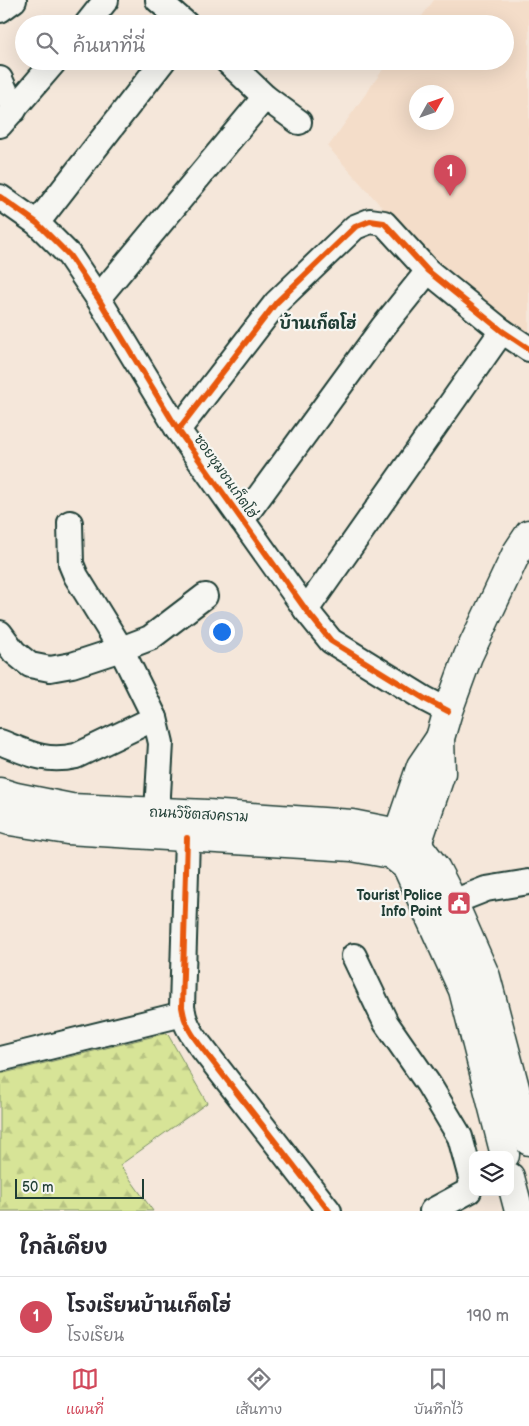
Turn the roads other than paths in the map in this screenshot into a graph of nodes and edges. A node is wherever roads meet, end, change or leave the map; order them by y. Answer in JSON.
{"nodes":[{"id":1,"x":14,"y":0,"type":"edge"},
{"id":2,"x":106,"y":0,"type":"edge"},
{"id":3,"x":158,"y":0,"type":"edge"},
{"id":4,"x":0,"y":10,"type":"edge"},
{"id":5,"x":94,"y":15,"type":"edge"},
{"id":6,"x":176,"y":15,"type":"edge"},
{"id":7,"x":47,"y":70,"type":"edge"},
{"id":8,"x":156,"y":70,"type":"edge"},
{"id":9,"x":236,"y":70,"type":"edge"},
{"id":10,"x":0,"y":79,"type":"edge"},
{"id":11,"x":265,"y":97,"type":"junction"},
{"id":12,"x":7,"y":118,"type":"edge"},
{"id":13,"x":299,"y":122,"type":"dead end"},
{"id":14,"x":0,"y":197,"type":"edge"},
{"id":15,"x":37,"y":223,"type":"junction"},
{"id":16,"x":428,"y":271,"type":"junction"},
{"id":17,"x":98,"y":298,"type":"junction"},
{"id":18,"x":502,"y":331,"type":"junction"},
{"id":19,"x":529,"y":349,"type":"edge"},
{"id":20,"x":178,"y":430,"type":"junction"},
{"id":21,"x":242,"y":520,"type":"junction"},
{"id":22,"x":70,"y":523,"type":"dead end"},
{"id":23,"x":529,"y":534,"type":"edge"},
{"id":24,"x":205,"y":596,"type":"dead end"},
{"id":25,"x":306,"y":610,"type":"junction"},
{"id":26,"x":0,"y":633,"type":"edge"},
{"id":27,"x":120,"y":649,"type":"junction"},
{"id":28,"x":448,"y":711,"type":"junction"},
{"id":29,"x":155,"y":718,"type":"junction"},
{"id":30,"x":0,"y":742,"type":"edge"},
{"id":31,"x":0,"y":792,"type":"edge"},
{"id":32,"x":157,"y":812,"type":"junction"},
{"id":33,"x":0,"y":818,"type":"edge"},
{"id":34,"x":187,"y":838,"type":"junction"},
{"id":35,"x":403,"y":850,"type":"junction"},
{"id":36,"x":529,"y":882,"type":"edge"},
{"id":37,"x":453,"y":902,"type":"junction"},
{"id":38,"x":354,"y":956,"type":"dead end"},
{"id":39,"x":183,"y":1014,"type":"junction"},
{"id":40,"x":0,"y":1059,"type":"edge"},
{"id":41,"x":529,"y":1141,"type":"edge"},
{"id":42,"x":504,"y":1151,"type":"edge"},
{"id":43,"x":514,"y":1192,"type":"edge"},
{"id":44,"x":329,"y":1211,"type":"edge"},
{"id":45,"x":432,"y":1211,"type":"edge"},
{"id":46,"x":519,"y":1211,"type":"edge"}],
"edges":[{"from":1,"to":4,"type":"street"},
{"from":2,"to":5,"type":"street"},
{"from":3,"to":6,"type":"street"},
{"from":7,"to":12,"type":"street"},
{"from":8,"to":15,"type":"street"},
{"from":9,"to":11,"type":"street"},
{"from":10,"to":12,"type":"street"},
{"from":11,"to":13,"type":"street"},
{"from":11,"to":17,"type":"street"},
{"from":14,"to":15,"type":"street","name":"ซอยชุมชนเก็ตโฮ่"},
{"from":15,"to":17,"type":"street","name":"ซอยชุมชนเก็ตโฮ่"},
{"from":16,"to":18,"type":"street"},
{"from":16,"to":20,"type":"street"},
{"from":16,"to":21,"type":"street"},
{"from":17,"to":20,"type":"street","name":"ซอยชุมชนเก็ตโฮ่"},
{"from":18,"to":19,"type":"street"},
{"from":18,"to":25,"type":"street"},
{"from":20,"to":21,"type":"street","name":"ซอยชุมชนเก็ตโฮ่"},
{"from":21,"to":25,"type":"street","name":"ซอยชุมชนเก็ตโฮ่"},
{"from":22,"to":27,"type":"street"},
{"from":23,"to":28,"type":"main road"},
{"from":24,"to":27,"type":"street"},
{"from":25,"to":28,"type":"street","name":"ซอยชุมชนเก็ตโฮ่"},
{"from":26,"to":27,"type":"street"},
{"from":27,"to":29,"type":"street"},
{"from":28,"to":35,"type":"main road"},
{"from":29,"to":30,"type":"street"},
{"from":29,"to":32,"type":"street"},
{"from":31,"to":32,"type":"main road","name":"ถนนวิชิตสงคราม"},
{"from":32,"to":35,"type":"main road","name":"ถนนวิชิตสงคราม"},
{"from":33,"to":34,"type":"main road","name":"ถนนวิชิตสงคราม"},
{"from":34,"to":35,"type":"main road","name":"ถนนวิชิตสงคราม"},
{"from":34,"to":39,"type":"street"},
{"from":35,"to":37,"type":"main road"},
{"from":35,"to":42,"type":"main road"},
{"from":36,"to":37,"type":"street"},
{"from":37,"to":41,"type":"main road"},
{"from":38,"to":45,"type":"street"},
{"from":39,"to":40,"type":"street"},
{"from":39,"to":44,"type":"street"},
{"from":43,"to":46,"type":"main road"}]}
